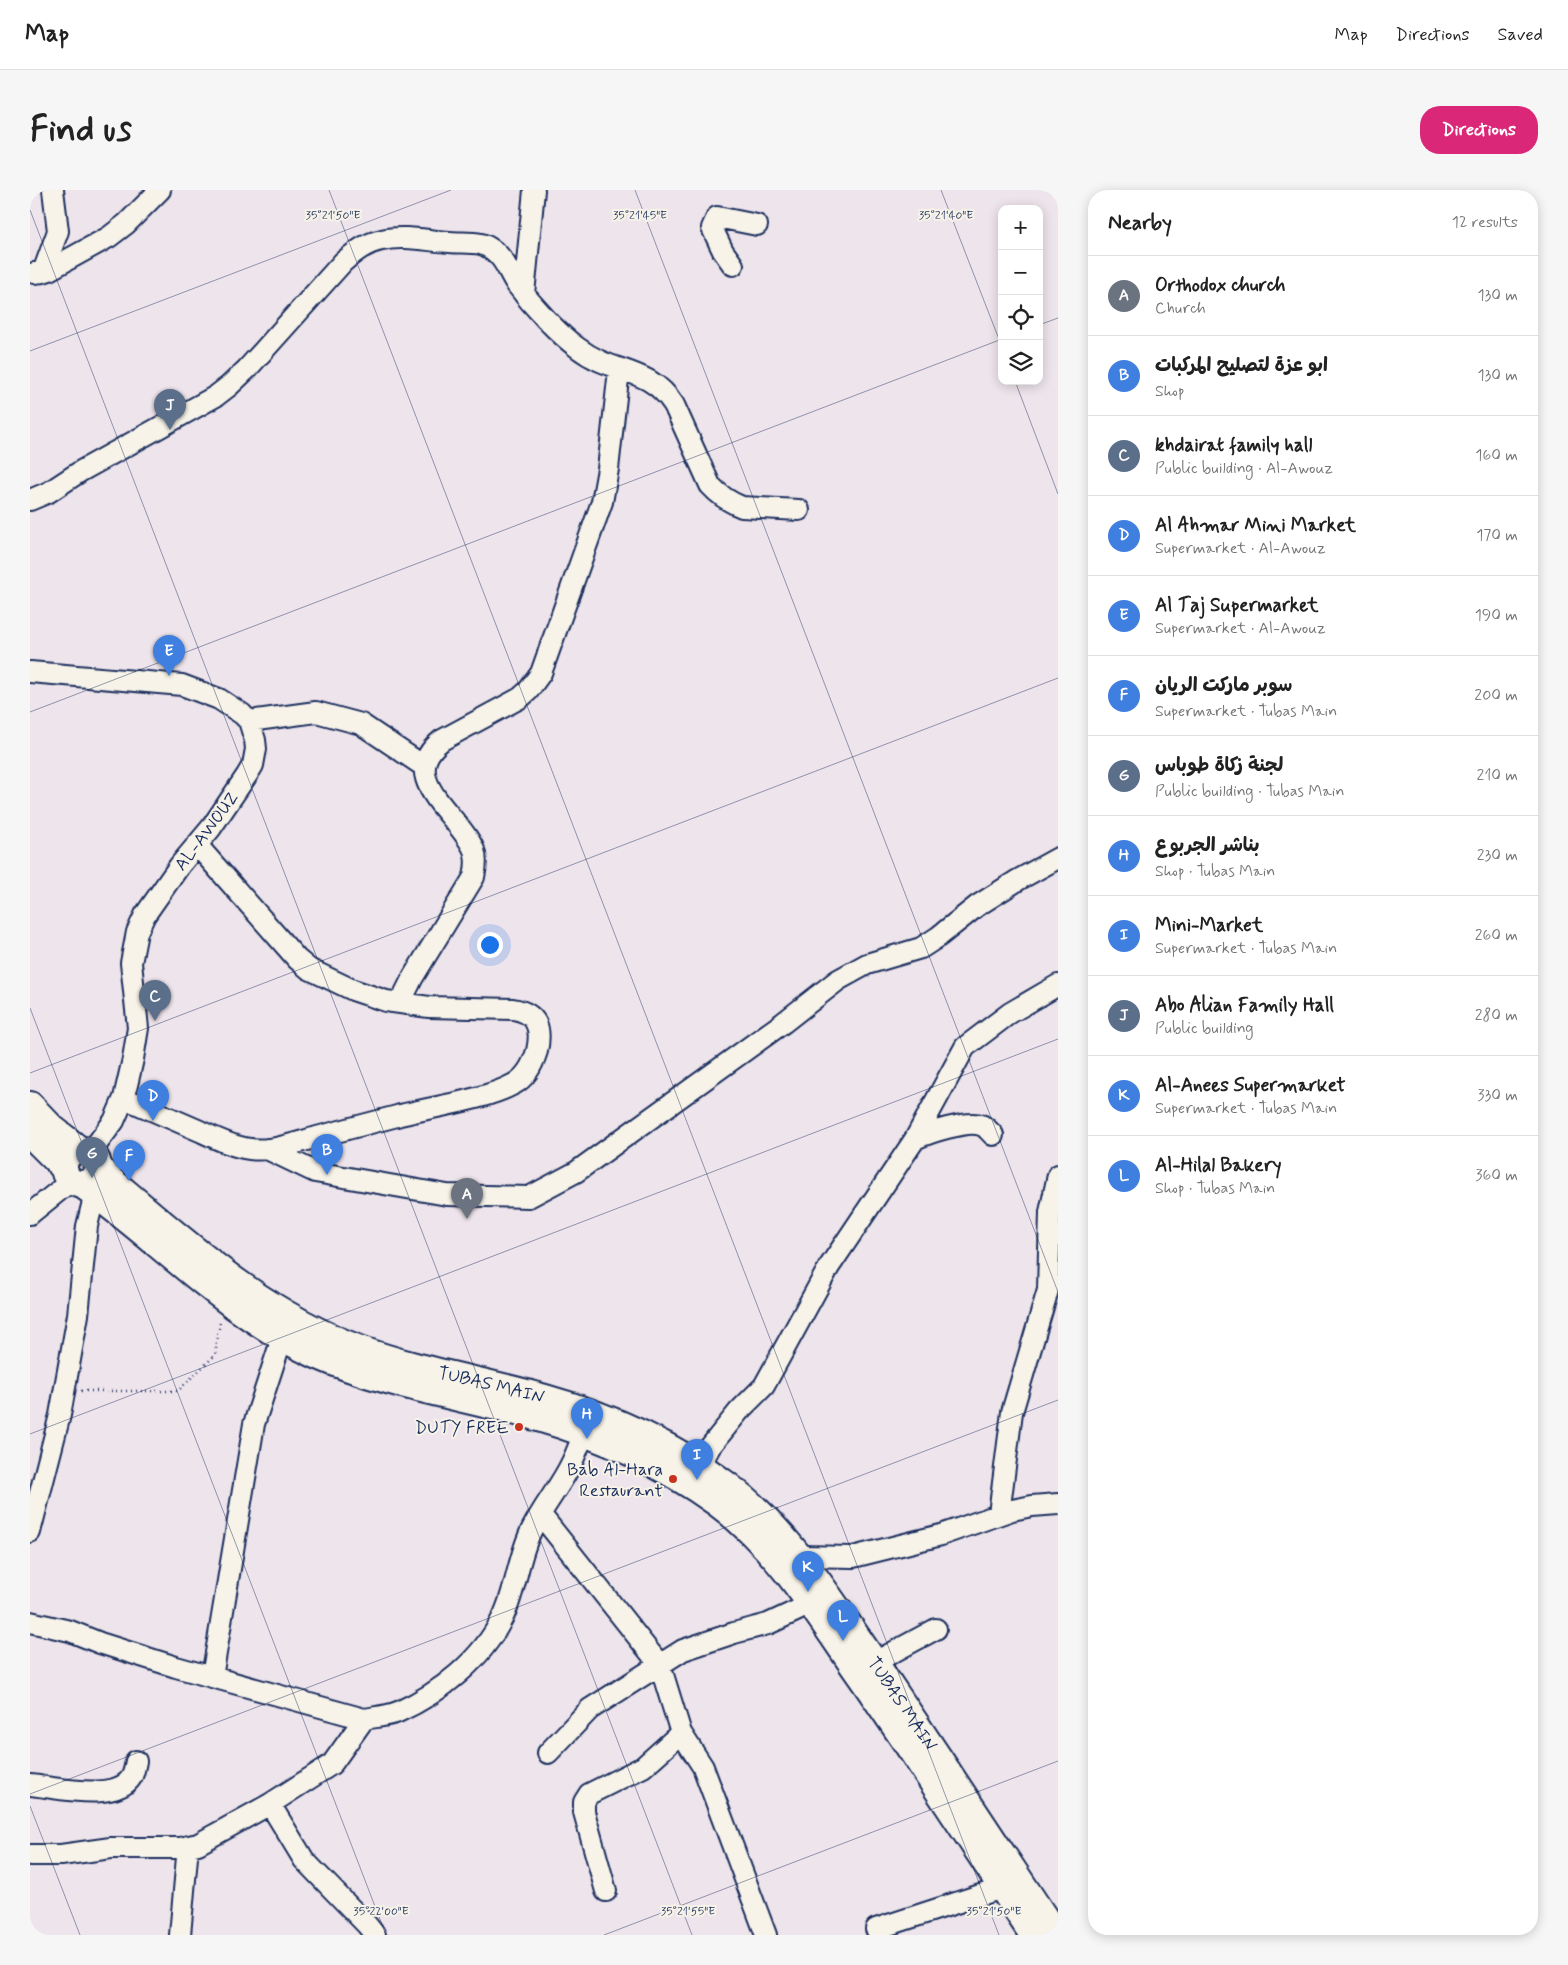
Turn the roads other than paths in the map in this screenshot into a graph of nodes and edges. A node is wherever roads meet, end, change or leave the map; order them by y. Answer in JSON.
{"nodes":[{"id":1,"x":53,"y":190,"type":"edge"},
{"id":2,"x":160,"y":190,"type":"edge"},
{"id":3,"x":534,"y":190,"type":"edge"},
{"id":4,"x":757,"y":225,"type":"dead end"},
{"id":5,"x":733,"y":265,"type":"dead end"},
{"id":6,"x":37,"y":273,"type":"edge"},
{"id":7,"x":524,"y":294,"type":"junction"},
{"id":8,"x":620,"y":370,"type":"junction"},
{"id":9,"x":30,"y":500,"type":"edge"},
{"id":10,"x":799,"y":510,"type":"dead end"},
{"id":11,"x":30,"y":672,"type":"edge"},
{"id":12,"x":249,"y":721,"type":"junction"},
{"id":13,"x":425,"y":767,"type":"junction"},
{"id":14,"x":197,"y":845,"type":"junction"},
{"id":15,"x":1058,"y":858,"type":"edge"},
{"id":16,"x":1058,"y":985,"type":"edge"},
{"id":17,"x":400,"y":1003,"type":"junction"},
{"id":18,"x":124,"y":1098,"type":"junction"},
{"id":19,"x":30,"y":1105,"type":"edge"},
{"id":20,"x":30,"y":1134,"type":"edge"},
{"id":21,"x":993,"y":1135,"type":"dead end"},
{"id":22,"x":915,"y":1138,"type":"junction"},
{"id":23,"x":267,"y":1149,"type":"junction"},
{"id":24,"x":83,"y":1171,"type":"junction"},
{"id":25,"x":1058,"y":1175,"type":"edge"},
{"id":26,"x":30,"y":1214,"type":"edge"},
{"id":27,"x":282,"y":1338,"type":"junction"},
{"id":28,"x":588,"y":1423,"type":"junction"},
{"id":29,"x":700,"y":1466,"type":"junction"},
{"id":30,"x":37,"y":1480,"type":"edge"},
{"id":31,"x":1058,"y":1504,"type":"edge"},
{"id":32,"x":541,"y":1514,"type":"junction"},
{"id":33,"x":999,"y":1514,"type":"junction"},
{"id":34,"x":30,"y":1532,"type":"edge"},
{"id":35,"x":792,"y":1562,"type":"junction"},
{"id":36,"x":811,"y":1604,"type":"junction"},
{"id":37,"x":30,"y":1622,"type":"edge"},
{"id":38,"x":936,"y":1629,"type":"dead end"},
{"id":39,"x":875,"y":1662,"type":"junction"},
{"id":40,"x":660,"y":1665,"type":"junction"},
{"id":41,"x":212,"y":1677,"type":"junction"},
{"id":42,"x":364,"y":1719,"type":"junction"},
{"id":43,"x":681,"y":1733,"type":"junction"},
{"id":44,"x":548,"y":1754,"type":"dead end"},
{"id":45,"x":136,"y":1761,"type":"dead end"},
{"id":46,"x":30,"y":1785,"type":"edge"},
{"id":47,"x":270,"y":1804,"type":"junction"},
{"id":48,"x":188,"y":1846,"type":"junction"},
{"id":49,"x":30,"y":1854,"type":"edge"},
{"id":50,"x":1002,"y":1888,"type":"junction"},
{"id":51,"x":606,"y":1891,"type":"dead end"},
{"id":52,"x":876,"y":1928,"type":"dead end"},
{"id":53,"x":180,"y":1935,"type":"edge"},
{"id":54,"x":375,"y":1935,"type":"edge"},
{"id":55,"x":766,"y":1935,"type":"edge"},
{"id":56,"x":1033,"y":1935,"type":"edge"},
{"id":57,"x":1056,"y":1935,"type":"edge"}],
"edges":[{"from":1,"to":6,"type":"street"},
{"from":2,"to":6,"type":"street"},
{"from":3,"to":7,"type":"street"},
{"from":4,"to":5,"type":"street"},
{"from":7,"to":8,"type":"street"},
{"from":7,"to":9,"type":"street"},
{"from":8,"to":10,"type":"street"},
{"from":8,"to":13,"type":"street"},
{"from":11,"to":12,"type":"street"},
{"from":12,"to":13,"type":"street"},
{"from":12,"to":14,"type":"street","name":"AL-AWOUZ"},
{"from":13,"to":17,"type":"street"},
{"from":14,"to":17,"type":"street"},
{"from":14,"to":18,"type":"street","name":"AL-AWOUZ"},
{"from":15,"to":23,"type":"street"},
{"from":16,"to":22,"type":"street"},
{"from":17,"to":23,"type":"street"},
{"from":18,"to":23,"type":"street"},
{"from":18,"to":24,"type":"street","name":"AL-AWOUZ"},
{"from":19,"to":24,"type":"main road","name":"TUBAS MAIN"},
{"from":20,"to":24,"type":"main road","name":"TUBAS MAIN"},
{"from":21,"to":22,"type":"street"},
{"from":22,"to":29,"type":"street"},
{"from":24,"to":26,"type":"street"},
{"from":24,"to":27,"type":"main road","name":"TUBAS MAIN"},
{"from":24,"to":28,"type":"main road","name":"TUBAS MAIN"},
{"from":24,"to":30,"type":"street"},
{"from":25,"to":33,"type":"street"},
{"from":27,"to":28,"type":"main road","name":"TUBAS MAIN"},
{"from":27,"to":41,"type":"street"},
{"from":28,"to":29,"type":"main road","name":"TUBAS MAIN"},
{"from":28,"to":32,"type":"street"},
{"from":28,"to":35,"type":"main road","name":"TUBAS MAIN"},
{"from":29,"to":35,"type":"main road","name":"TUBAS MAIN"},
{"from":30,"to":34,"type":"street"},
{"from":31,"to":33,"type":"street"},
{"from":32,"to":40,"type":"street"},
{"from":32,"to":42,"type":"street"},
{"from":33,"to":35,"type":"street"},
{"from":35,"to":36,"type":"main road","name":"TUBAS MAIN"},
{"from":35,"to":39,"type":"main road","name":"TUBAS MAIN"},
{"from":36,"to":40,"type":"street"},
{"from":36,"to":50,"type":"main road","name":"TUBAS MAIN"},
{"from":37,"to":41,"type":"street"},
{"from":38,"to":39,"type":"street"},
{"from":39,"to":57,"type":"main road","name":"TUBAS MAIN"},
{"from":40,"to":43,"type":"street"},
{"from":40,"to":44,"type":"street"},
{"from":41,"to":42,"type":"street"},
{"from":42,"to":47,"type":"street"},
{"from":43,"to":51,"type":"street"},
{"from":43,"to":55,"type":"street"},
{"from":45,"to":46,"type":"street"},
{"from":47,"to":48,"type":"street"},
{"from":47,"to":54,"type":"street"},
{"from":48,"to":49,"type":"street"},
{"from":48,"to":53,"type":"street"},
{"from":50,"to":52,"type":"street"},
{"from":50,"to":56,"type":"main road","name":"TUBAS MAIN"}]}
